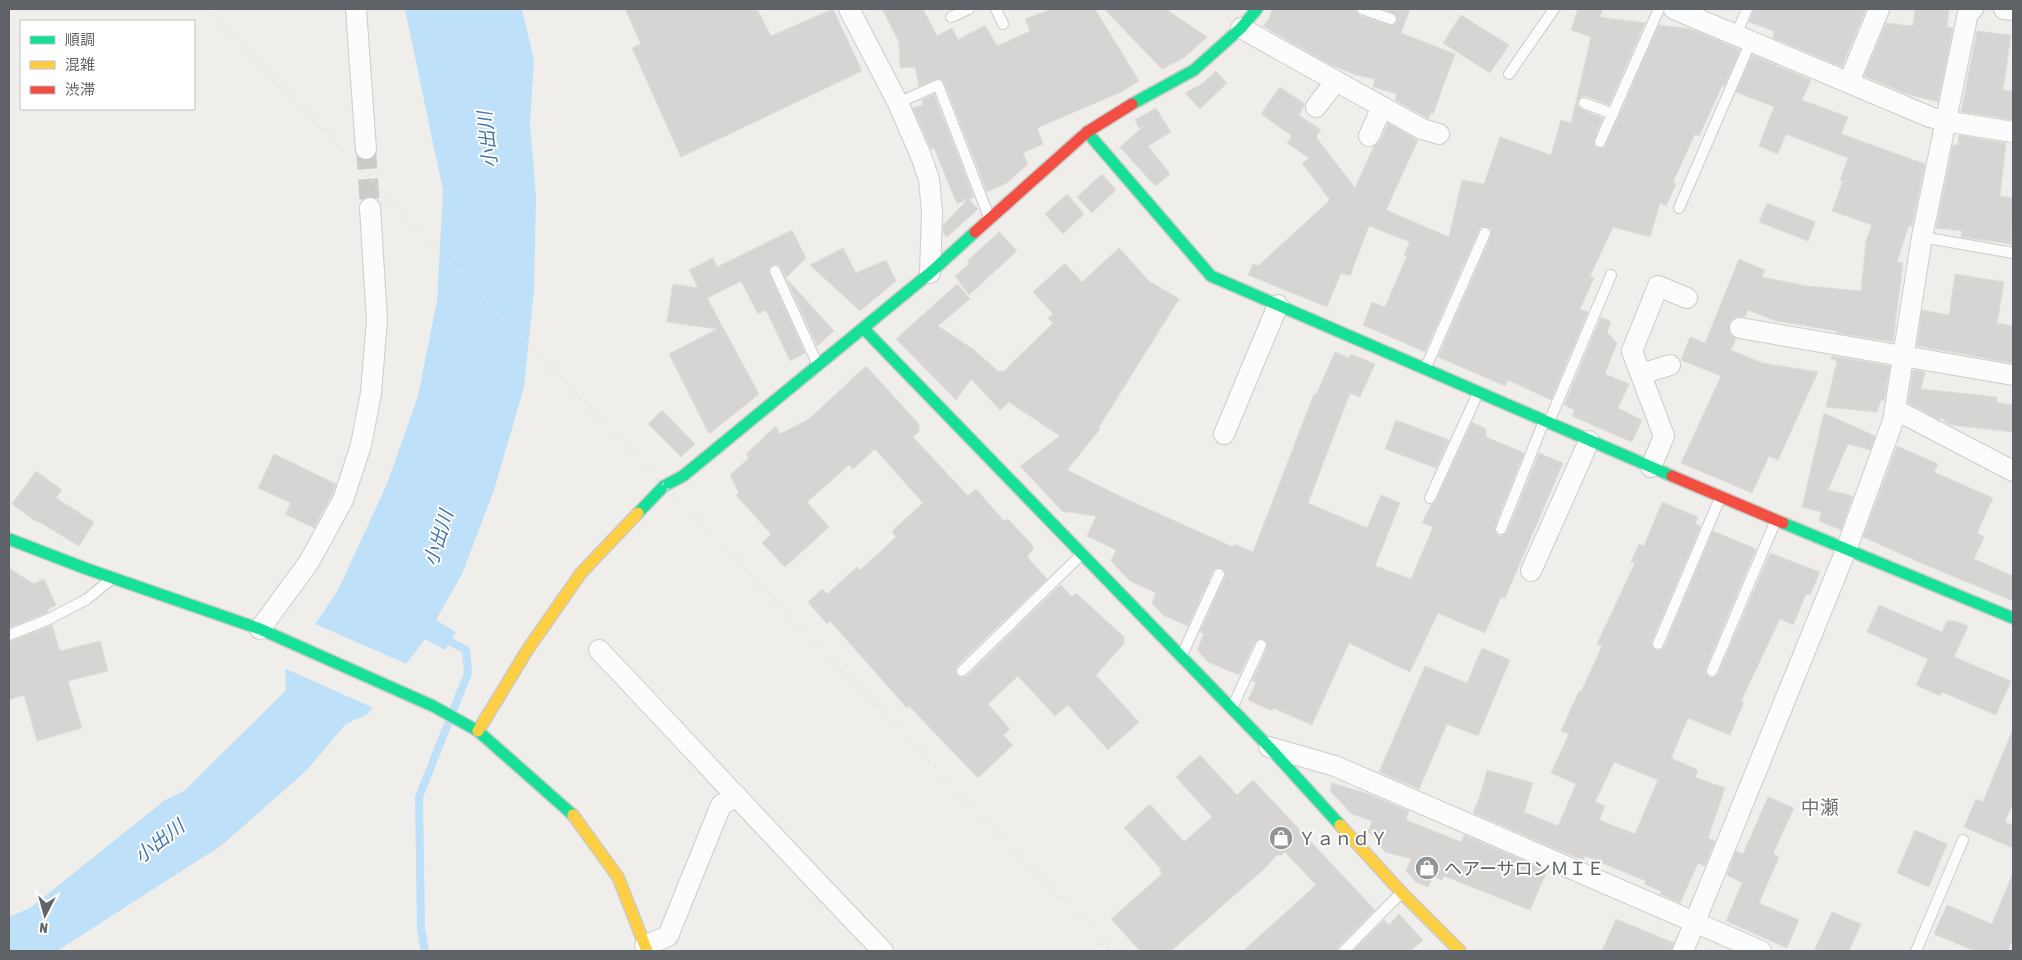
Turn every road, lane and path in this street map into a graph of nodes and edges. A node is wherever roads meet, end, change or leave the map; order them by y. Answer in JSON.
{"nodes":[{"id":1,"x":356,"y":9,"type":"edge"},
{"id":2,"x":849,"y":9,"type":"edge"},
{"id":3,"x":969,"y":9,"type":"edge"},
{"id":4,"x":996,"y":9,"type":"edge"},
{"id":5,"x":1362,"y":9,"type":"edge"},
{"id":6,"x":1554,"y":9,"type":"edge"},
{"id":7,"x":1659,"y":9,"type":"edge"},
{"id":8,"x":1747,"y":9,"type":"edge"},
{"id":9,"x":1879,"y":9,"type":"edge"},
{"id":10,"x":1973,"y":9,"type":"edge"},
{"id":11,"x":2004,"y":9,"type":"edge"},
{"id":12,"x":1680,"y":10,"type":"edge"},
{"id":13,"x":2013,"y":10,"type":"edge"},
{"id":14,"x":1246,"y":16,"type":"edge"},
{"id":15,"x":951,"y":17,"type":"dead end"},
{"id":16,"x":1391,"y":19,"type":"dead end"},
{"id":17,"x":1003,"y":24,"type":"dead end"},
{"id":18,"x":1743,"y":38,"type":"junction"},
{"id":19,"x":1509,"y":74,"type":"dead end"},
{"id":20,"x":1336,"y":81,"type":"junction"},
{"id":21,"x":1849,"y":82,"type":"junction"},
{"id":22,"x":898,"y":103,"type":"junction"},
{"id":23,"x":1584,"y":103,"type":"dead end"},
{"id":24,"x":1316,"y":107,"type":"dead end"},
{"id":25,"x":1382,"y":107,"type":"junction"},
{"id":26,"x":1613,"y":114,"type":"junction"},
{"id":27,"x":1944,"y":121,"type":"junction"},
{"id":28,"x":1087,"y":132,"type":"junction"},
{"id":29,"x":2013,"y":132,"type":"edge"},
{"id":30,"x":1439,"y":134,"type":"dead end"},
{"id":31,"x":1369,"y":136,"type":"dead end"},
{"id":32,"x":1600,"y":142,"type":"dead end"},
{"id":33,"x":366,"y":149,"type":"tunnel mouth"},
{"id":34,"x":370,"y":208,"type":"tunnel mouth"},
{"id":35,"x":1679,"y":208,"type":"dead end"},
{"id":36,"x":990,"y":220,"type":"junction"},
{"id":37,"x":1485,"y":233,"type":"dead end"},
{"id":38,"x":1922,"y":237,"type":"junction"},
{"id":39,"x":2013,"y":253,"type":"edge"},
{"id":40,"x":775,"y":271,"type":"dead end"},
{"id":41,"x":930,"y":273,"type":"junction"},
{"id":42,"x":1611,"y":275,"type":"dead end"},
{"id":43,"x":1687,"y":298,"type":"dead end"},
{"id":44,"x":1278,"y":305,"type":"junction"},
{"id":45,"x":1740,"y":328,"type":"dead end"},
{"id":46,"x":864,"y":329,"type":"junction"},
{"id":47,"x":1905,"y":356,"type":"junction"},
{"id":48,"x":1670,"y":365,"type":"dead end"},
{"id":49,"x":818,"y":366,"type":"junction"},
{"id":50,"x":1425,"y":370,"type":"junction"},
{"id":51,"x":1641,"y":374,"type":"junction"},
{"id":52,"x":2013,"y":375,"type":"edge"},
{"id":53,"x":1478,"y":393,"type":"junction"},
{"id":54,"x":1896,"y":410,"type":"junction"},
{"id":55,"x":1546,"y":422,"type":"junction"},
{"id":56,"x":1224,"y":434,"type":"dead end"},
{"id":57,"x":1588,"y":441,"type":"junction"},
{"id":58,"x":1651,"y":467,"type":"junction"},
{"id":59,"x":2013,"y":471,"type":"edge"},
{"id":60,"x":1720,"y":497,"type":"junction"},
{"id":61,"x":1430,"y":498,"type":"dead end"},
{"id":62,"x":1776,"y":520,"type":"junction"},
{"id":63,"x":1501,"y":529,"type":"dead end"},
{"id":64,"x":9,"y":539,"type":"edge"},
{"id":65,"x":1846,"y":550,"type":"junction"},
{"id":66,"x":1082,"y":554,"type":"junction"},
{"id":67,"x":1531,"y":571,"type":"dead end"},
{"id":68,"x":1219,"y":574,"type":"dead end"},
{"id":69,"x":112,"y":578,"type":"junction"},
{"id":70,"x":2013,"y":618,"type":"edge"},
{"id":71,"x":266,"y":631,"type":"junction"},
{"id":72,"x":9,"y":635,"type":"edge"},
{"id":73,"x":1658,"y":644,"type":"dead end"},
{"id":74,"x":1261,"y":645,"type":"dead end"},
{"id":75,"x":599,"y":650,"type":"dead end"},
{"id":76,"x":1181,"y":656,"type":"junction"},
{"id":77,"x":1712,"y":671,"type":"dead end"},
{"id":78,"x":962,"y":672,"type":"dead end"},
{"id":79,"x":1232,"y":709,"type":"junction"},
{"id":80,"x":478,"y":731,"type":"junction"},
{"id":81,"x":1269,"y":747,"type":"junction"},
{"id":82,"x":737,"y":796,"type":"junction"},
{"id":83,"x":1964,"y":840,"type":"dead end"},
{"id":84,"x":1401,"y":892,"type":"junction"},
{"id":85,"x":1695,"y":924,"type":"junction"},
{"id":86,"x":646,"y":948,"type":"edge"},
{"id":87,"x":883,"y":951,"type":"edge"},
{"id":88,"x":1344,"y":951,"type":"edge"},
{"id":89,"x":1458,"y":951,"type":"edge"},
{"id":90,"x":1683,"y":951,"type":"edge"},
{"id":91,"x":1761,"y":951,"type":"edge"},
{"id":92,"x":1916,"y":951,"type":"edge"}],
"edges":[{"from":1,"to":33,"type":"street"},
{"from":2,"to":22,"type":"street"},
{"from":3,"to":15,"type":"lane"},
{"from":4,"to":17,"type":"lane"},
{"from":5,"to":16,"type":"lane"},
{"from":6,"to":19,"type":"lane"},
{"from":7,"to":26,"type":"lane"},
{"from":8,"to":18,"type":"lane"},
{"from":9,"to":21,"type":"street"},
{"from":10,"to":27,"type":"street"},
{"from":11,"to":13,"type":"street"},
{"from":12,"to":18,"type":"street"},
{"from":14,"to":20,"type":"street"},
{"from":14,"to":28,"type":"street"},
{"from":18,"to":21,"type":"street"},
{"from":18,"to":35,"type":"lane"},
{"from":20,"to":24,"type":"street"},
{"from":20,"to":25,"type":"street"},
{"from":21,"to":27,"type":"street"},
{"from":22,"to":36,"type":"lane"},
{"from":22,"to":41,"type":"street"},
{"from":23,"to":26,"type":"lane"},
{"from":25,"to":30,"type":"street"},
{"from":25,"to":31,"type":"street"},
{"from":26,"to":32,"type":"lane"},
{"from":27,"to":29,"type":"street"},
{"from":27,"to":38,"type":"street"},
{"from":28,"to":36,"type":"street"},
{"from":28,"to":44,"type":"street"},
{"from":34,"to":71,"type":"street"},
{"from":36,"to":41,"type":"street"},
{"from":37,"to":50,"type":"lane"},
{"from":38,"to":39,"type":"lane"},
{"from":38,"to":47,"type":"street"},
{"from":40,"to":49,"type":"lane"},
{"from":41,"to":46,"type":"street"},
{"from":42,"to":55,"type":"lane"},
{"from":43,"to":51,"type":"street"},
{"from":44,"to":50,"type":"street"},
{"from":44,"to":56,"type":"street"},
{"from":45,"to":47,"type":"street"},
{"from":46,"to":49,"type":"street"},
{"from":46,"to":66,"type":"street"},
{"from":47,"to":52,"type":"street"},
{"from":47,"to":54,"type":"street"},
{"from":48,"to":51,"type":"street"},
{"from":49,"to":80,"type":"street"},
{"from":50,"to":53,"type":"street"},
{"from":51,"to":58,"type":"street"},
{"from":53,"to":55,"type":"street"},
{"from":53,"to":61,"type":"lane"},
{"from":54,"to":59,"type":"street"},
{"from":54,"to":65,"type":"street"},
{"from":55,"to":57,"type":"street"},
{"from":55,"to":63,"type":"lane"},
{"from":57,"to":58,"type":"street"},
{"from":57,"to":67,"type":"street"},
{"from":58,"to":60,"type":"street"},
{"from":60,"to":62,"type":"street"},
{"from":60,"to":73,"type":"lane"},
{"from":62,"to":65,"type":"street"},
{"from":62,"to":77,"type":"lane"},
{"from":64,"to":69,"type":"street"},
{"from":65,"to":70,"type":"street"},
{"from":65,"to":85,"type":"street"},
{"from":66,"to":76,"type":"street"},
{"from":66,"to":78,"type":"lane"},
{"from":68,"to":76,"type":"lane"},
{"from":69,"to":71,"type":"street"},
{"from":69,"to":72,"type":"lane"},
{"from":71,"to":80,"type":"street"},
{"from":74,"to":79,"type":"lane"},
{"from":75,"to":82,"type":"street"},
{"from":76,"to":79,"type":"street"},
{"from":79,"to":81,"type":"street"},
{"from":80,"to":86,"type":"street"},
{"from":81,"to":84,"type":"street"},
{"from":81,"to":85,"type":"street"},
{"from":82,"to":86,"type":"street"},
{"from":82,"to":87,"type":"street"},
{"from":83,"to":92,"type":"lane"},
{"from":84,"to":88,"type":"lane"},
{"from":84,"to":89,"type":"street"},
{"from":85,"to":90,"type":"street"},
{"from":85,"to":91,"type":"street"}]}
